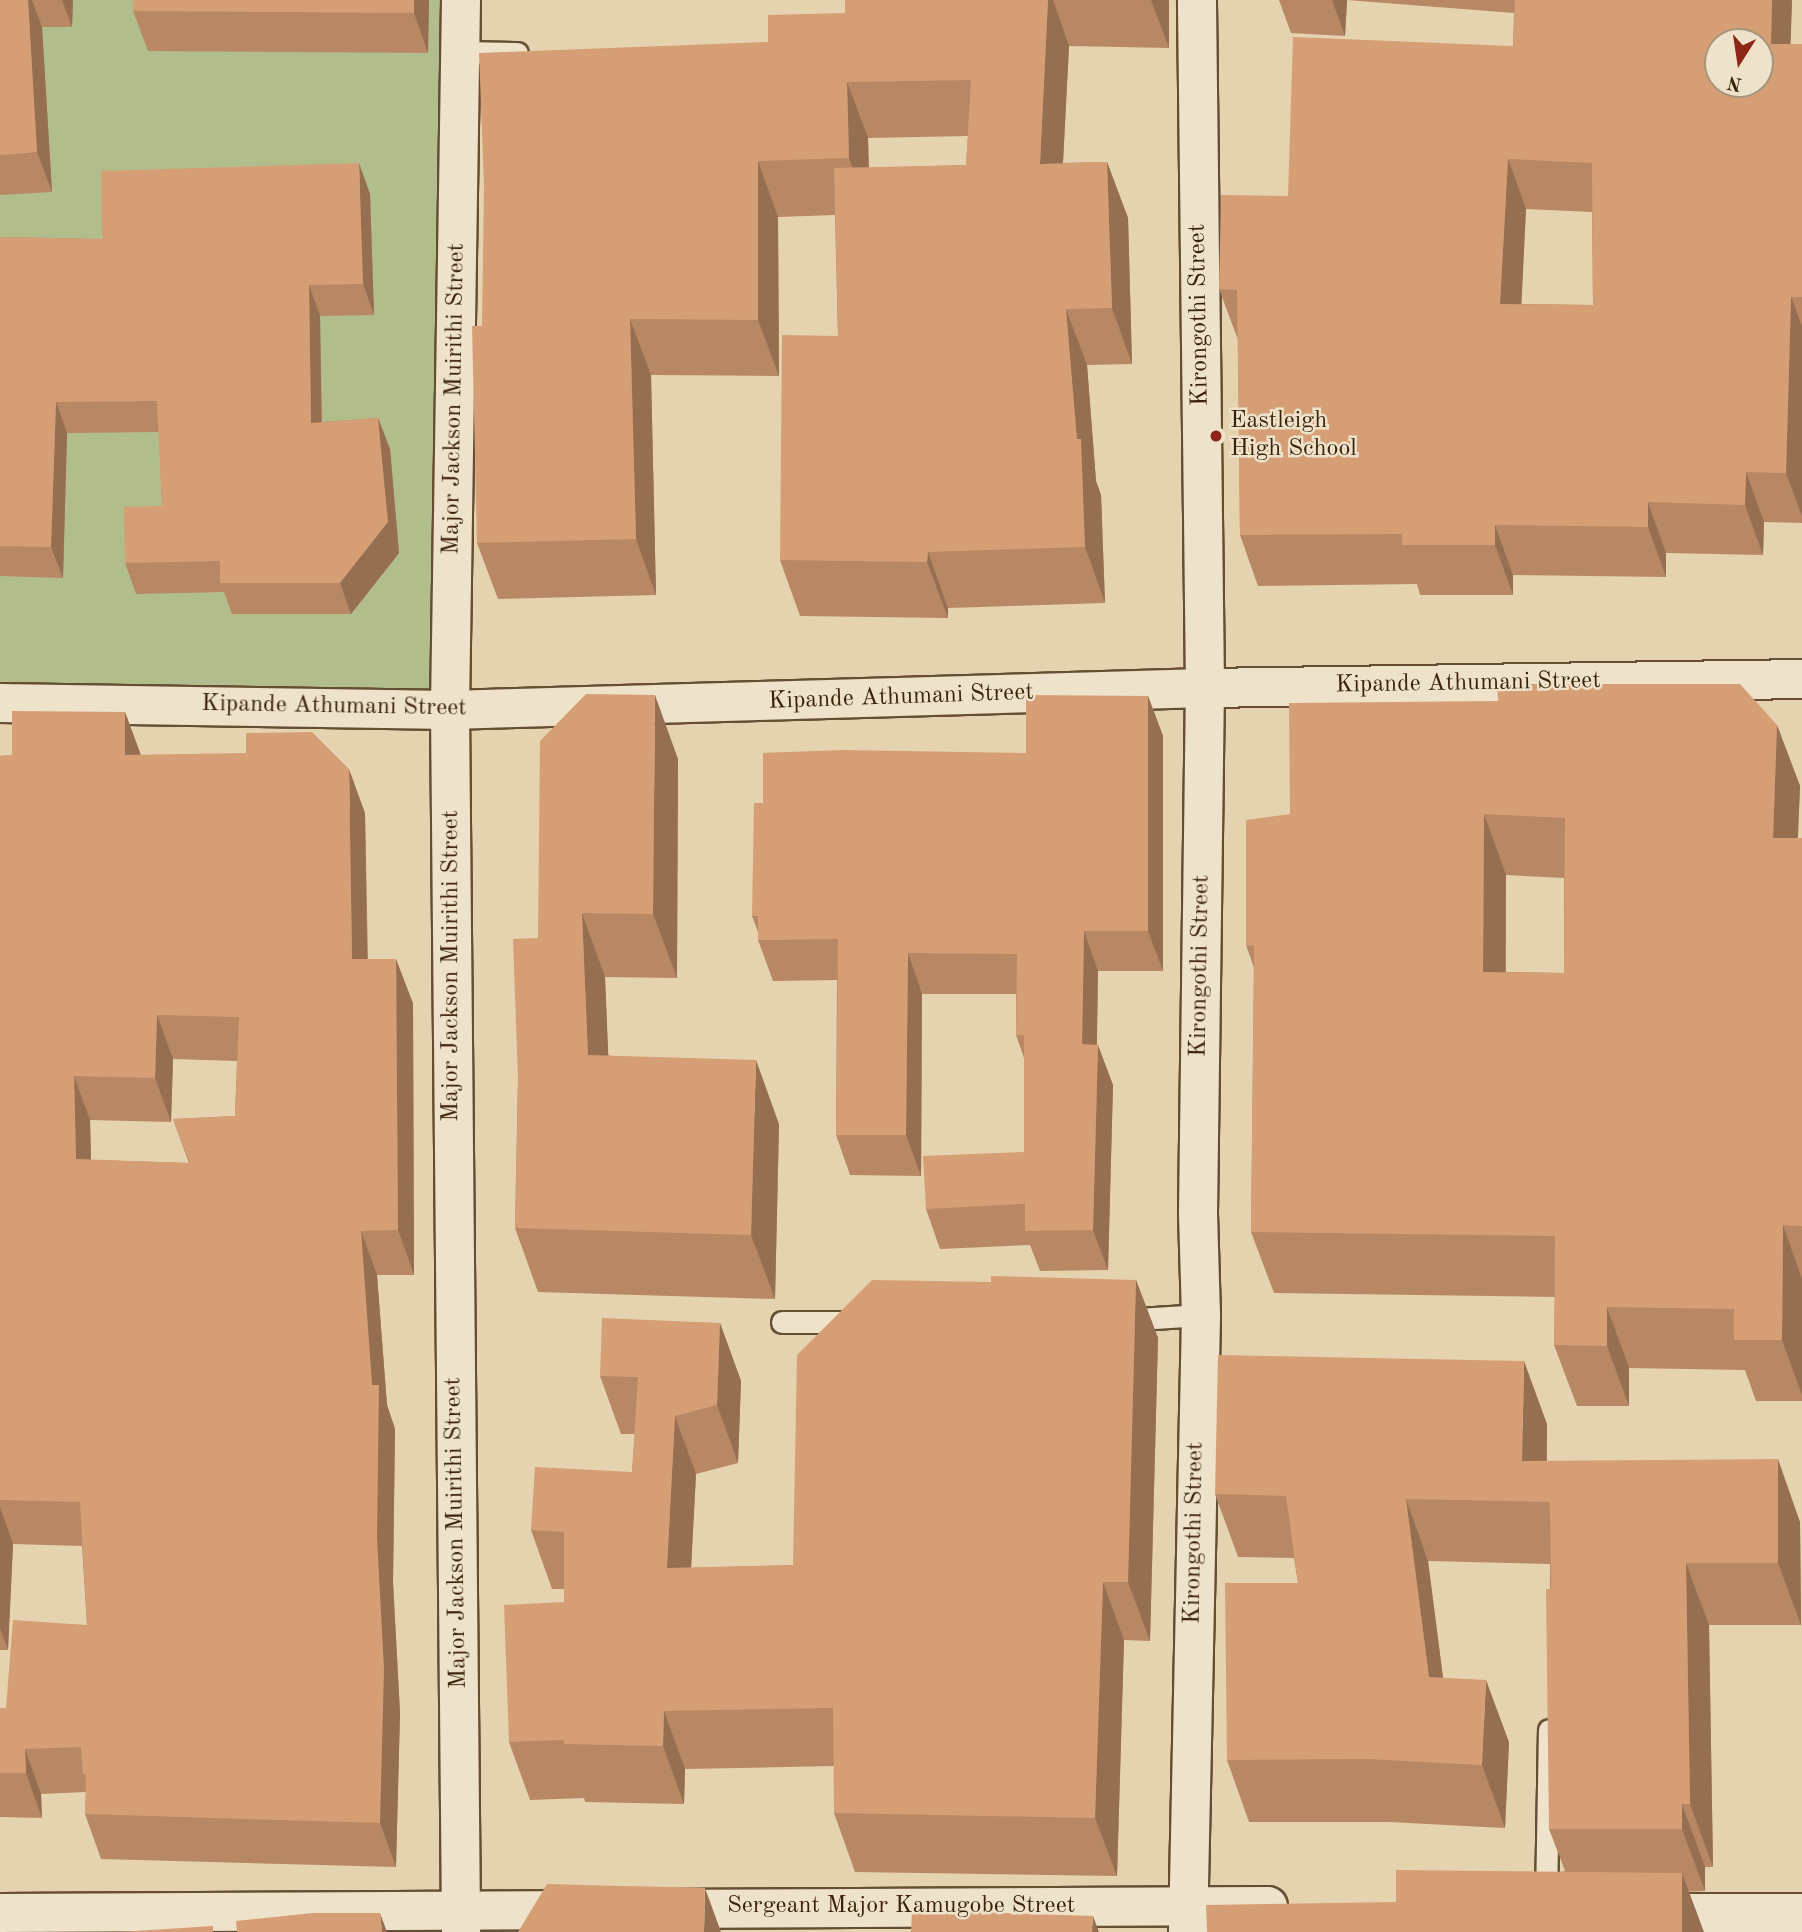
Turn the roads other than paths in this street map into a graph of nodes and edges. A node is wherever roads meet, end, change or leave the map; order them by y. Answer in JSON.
{"nodes":[{"id":1,"x":461,"y":0,"type":"edge"},
{"id":2,"x":1197,"y":0,"type":"edge"},
{"id":3,"x":460,"y":52,"type":"junction"},
{"id":4,"x":541,"y":53,"type":"edge"},
{"id":5,"x":1802,"y":679,"type":"edge"},
{"id":6,"x":1205,"y":688,"type":"junction"},
{"id":7,"x":0,"y":703,"type":"edge"},
{"id":8,"x":450,"y":710,"type":"junction"},
{"id":9,"x":1201,"y":1315,"type":"junction"},
{"id":10,"x":1105,"y":1321,"type":"edge"},
{"id":11,"x":782,"y":1322,"type":"dead end"},
{"id":12,"x":876,"y":1322,"type":"edge"},
{"id":13,"x":1549,"y":1707,"type":"edge"},
{"id":14,"x":1298,"y":1907,"type":"edge"},
{"id":15,"x":0,"y":1913,"type":"edge"},
{"id":16,"x":1546,"y":1913,"type":"edge"},
{"id":17,"x":1612,"y":1913,"type":"edge"},
{"id":18,"x":1188,"y":1918,"type":"edge"},
{"id":19,"x":1800,"y":1919,"type":"edge"},
{"id":20,"x":461,"y":1921,"type":"edge"},
{"id":21,"x":96,"y":1922,"type":"edge"}],
"edges":[{"from":1,"to":3,"type":"street","name":"Major Jackson Muirithi Street"},
{"from":2,"to":6,"type":"street","name":"Kirongothi Street"},
{"from":3,"to":4,"type":"lane"},
{"from":3,"to":8,"type":"street","name":"Major Jackson Muirithi Street"},
{"from":5,"to":6,"type":"street","name":"Kipande Athumani Street"},
{"from":6,"to":8,"type":"street","name":"Kipande Athumani Street"},
{"from":6,"to":9,"type":"street","name":"Kirongothi Street"},
{"from":7,"to":8,"type":"street","name":"Kipande Athumani Street"},
{"from":8,"to":20,"type":"street","name":"Major Jackson Muirithi Street"},
{"from":9,"to":10,"type":"lane"},
{"from":9,"to":18,"type":"street","name":"Kirongothi Street"},
{"from":11,"to":12,"type":"lane"},
{"from":13,"to":16,"type":"lane"},
{"from":14,"to":18,"type":"street","name":"Sergeant Major Kamugobe Street"},
{"from":15,"to":21,"type":"street","name":"Sergeant Major Kamugobe Street"},
{"from":17,"to":19,"type":"street"},
{"from":18,"to":20,"type":"street","name":"Sergeant Major Kamugobe Street"},
{"from":20,"to":21,"type":"street","name":"Sergeant Major Kamugobe Street"}]}
